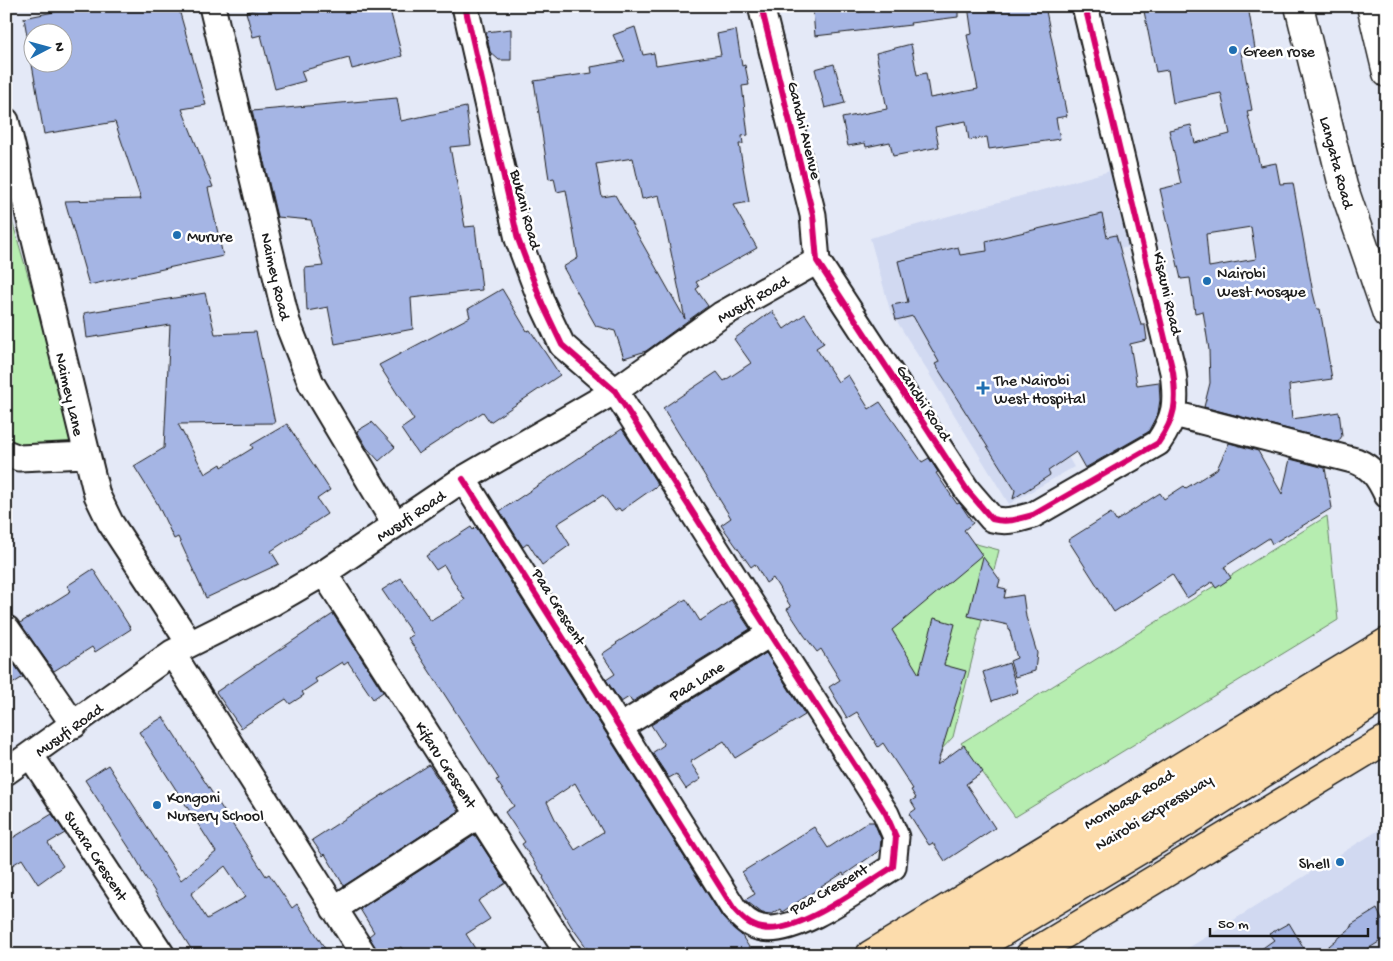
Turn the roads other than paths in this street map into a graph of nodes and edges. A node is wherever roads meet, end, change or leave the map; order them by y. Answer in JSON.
{"nodes":[{"id":1,"x":212,"y":6,"type":"edge"},
{"id":2,"x":466,"y":6,"type":"edge"},
{"id":3,"x":762,"y":6,"type":"edge"},
{"id":4,"x":1085,"y":6,"type":"edge"},
{"id":5,"x":1299,"y":6,"type":"edge"},
{"id":6,"x":1371,"y":6,"type":"edge"},
{"id":7,"x":1387,"y":73,"type":"edge"},
{"id":8,"x":7,"y":132,"type":"edge"},
{"id":9,"x":817,"y":261,"type":"junction"},
{"id":10,"x":1387,"y":314,"type":"edge"},
{"id":11,"x":615,"y":391,"type":"junction"},
{"id":12,"x":1174,"y":414,"type":"junction"},
{"id":13,"x":6,"y":453,"type":"edge"},
{"id":14,"x":86,"y":456,"type":"junction"},
{"id":15,"x":463,"y":479,"type":"junction"},
{"id":16,"x":1387,"y":494,"type":"edge"},
{"id":17,"x":1033,"y":515,"type":"joint"},
{"id":18,"x":395,"y":524,"type":"junction"},
{"id":19,"x":324,"y":573,"type":"junction"},
{"id":20,"x":7,"y":628,"type":"edge"},
{"id":21,"x":771,"y":633,"type":"junction"},
{"id":22,"x":1387,"y":642,"type":"edge"},
{"id":23,"x":181,"y":649,"type":"junction"},
{"id":24,"x":1387,"y":666,"type":"edge"},
{"id":25,"x":1387,"y":694,"type":"edge"},
{"id":26,"x":74,"y":725,"type":"junction"},
{"id":27,"x":620,"y":726,"type":"junction"},
{"id":28,"x":1387,"y":739,"type":"edge"},
{"id":29,"x":31,"y":756,"type":"junction"},
{"id":30,"x":6,"y":772,"type":"edge"},
{"id":31,"x":479,"y":815,"type":"junction"},
{"id":32,"x":334,"y":909,"type":"junction"},
{"id":33,"x":162,"y":955,"type":"edge"},
{"id":34,"x":364,"y":955,"type":"edge"},
{"id":35,"x":570,"y":955,"type":"edge"},
{"id":36,"x":870,"y":955,"type":"edge"},
{"id":37,"x":918,"y":955,"type":"edge"},
{"id":38,"x":964,"y":955,"type":"edge"},
{"id":39,"x":1030,"y":955,"type":"edge"}],
"edges":[{"from":1,"to":18,"type":"street","name":"Naimey Road"},
{"from":2,"to":11,"type":"street","name":"Bukani Road"},
{"from":3,"to":9,"type":"street","name":"Gandhi Avenue"},
{"from":4,"to":12,"type":"street","name":"Kisauni Road"},
{"from":5,"to":10,"type":"main road","name":"Langata Road"},
{"from":6,"to":7,"type":"main road"},
{"from":8,"to":14,"type":"street","name":"Naimey Lane"},
{"from":9,"to":11,"type":"street","name":"Musufi Road"},
{"from":9,"to":17,"type":"street","name":"Gandhi Road"},
{"from":11,"to":15,"type":"street","name":"Musufi Road"},
{"from":11,"to":21,"type":"street","name":"Paa Crescent"},
{"from":12,"to":16,"type":"street"},
{"from":12,"to":17,"type":"street","name":"Kisauni Road"},
{"from":13,"to":14,"type":"street"},
{"from":14,"to":23,"type":"street","name":"Naimey Lane"},
{"from":15,"to":18,"type":"street","name":"Musufi Road"},
{"from":15,"to":27,"type":"street","name":"Paa Crescent"},
{"from":18,"to":19,"type":"street","name":"Musufi Road"},
{"from":19,"to":23,"type":"street","name":"Musufi Road"},
{"from":19,"to":31,"type":"street","name":"Kifaru Crescent"},
{"from":20,"to":26,"type":"street"},
{"from":21,"to":27,"type":"street","name":"Paa Lane"},
{"from":21,"to":27,"type":"street","name":"Paa Crescent"},
{"from":22,"to":36,"type":"highway","name":"Mombasa Road"},
{"from":23,"to":26,"type":"street","name":"Musufi Road"},
{"from":23,"to":32,"type":"street"},
{"from":24,"to":37,"type":"highway","name":"Nairobi Expressway"},
{"from":25,"to":38,"type":"highway","name":"Nairobi Expressway"},
{"from":26,"to":29,"type":"street","name":"Musufi Road"},
{"from":28,"to":39,"type":"highway"},
{"from":29,"to":30,"type":"street","name":"Musufi Road"},
{"from":29,"to":33,"type":"street","name":"Swara Crescent"},
{"from":31,"to":32,"type":"street"},
{"from":31,"to":35,"type":"street","name":"Kifaru Crescent"},
{"from":32,"to":34,"type":"street"}]}
